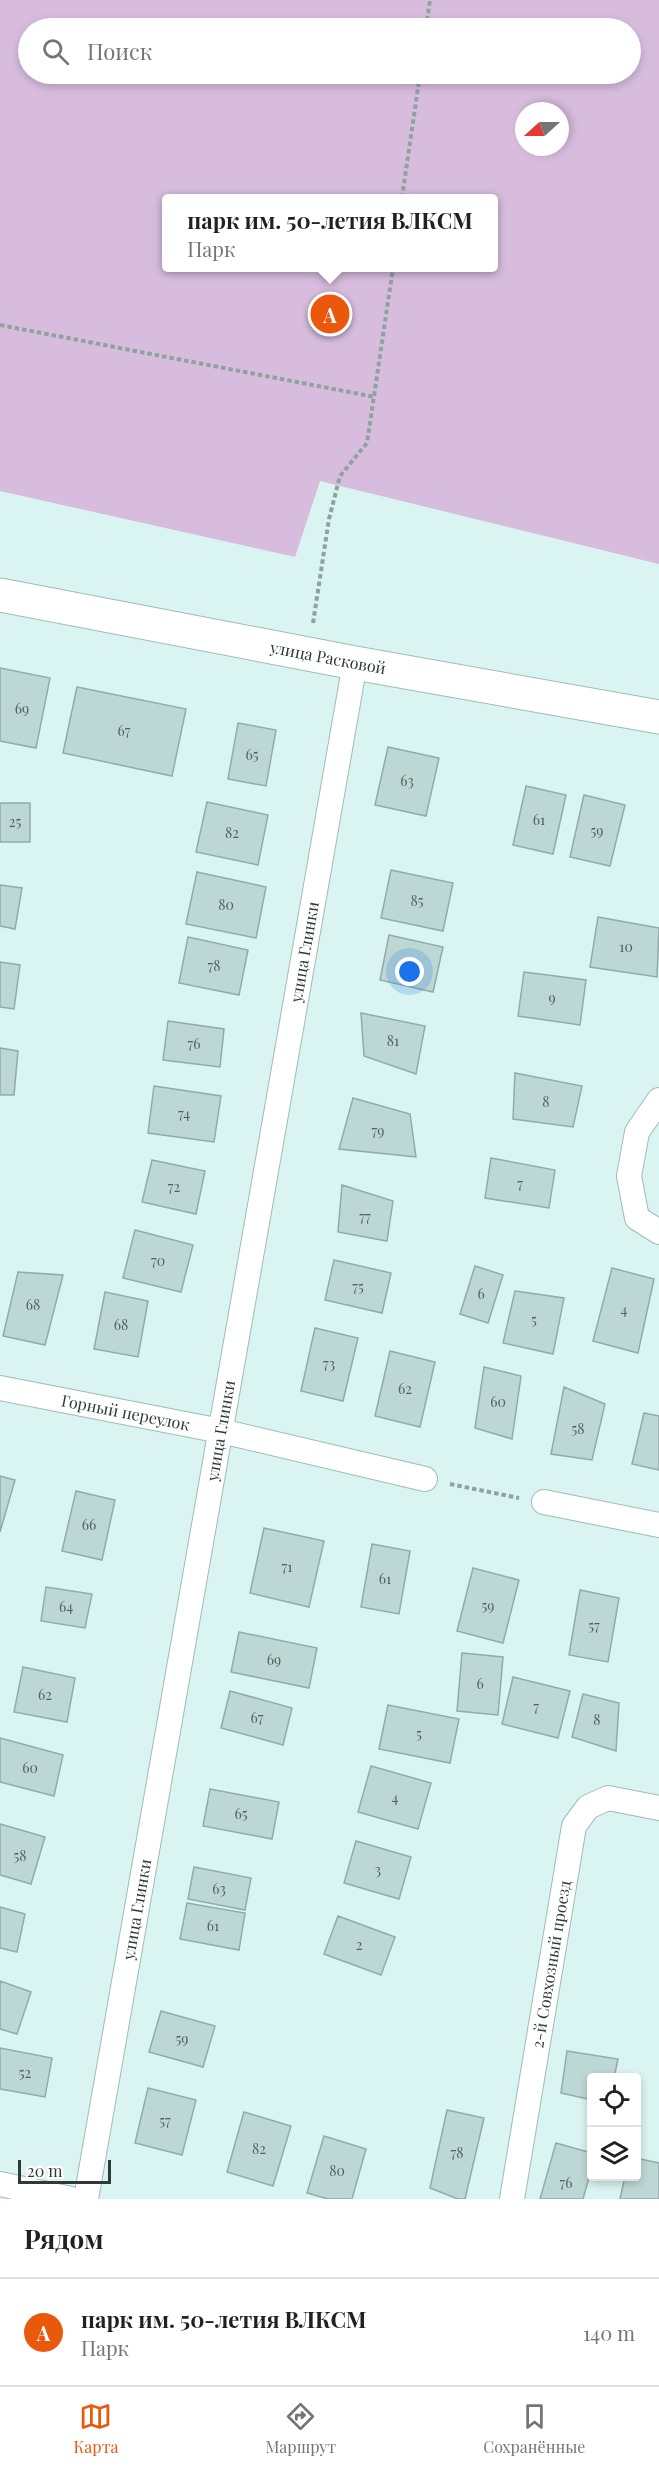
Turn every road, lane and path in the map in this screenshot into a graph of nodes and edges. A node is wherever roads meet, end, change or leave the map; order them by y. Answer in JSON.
{"nodes":[{"id":1,"x":430,"y":0,"type":"edge"},
{"id":2,"x":427,"y":18,"type":"edge"},
{"id":3,"x":419,"y":84,"type":"edge"},
{"id":4,"x":403,"y":194,"type":"edge"},
{"id":5,"x":392,"y":272,"type":"edge"},
{"id":6,"x":0,"y":325,"type":"edge"},
{"id":7,"x":375,"y":397,"type":"junction"},
{"id":8,"x":0,"y":596,"type":"edge"},
{"id":9,"x":308,"y":654,"type":"junction"},
{"id":10,"x":355,"y":663,"type":"junction"},
{"id":11,"x":659,"y":717,"type":"edge"},
{"id":12,"x":659,"y":1101,"type":"edge"},
{"id":13,"x":659,"y":1232,"type":"edge"},
{"id":14,"x":0,"y":1388,"type":"edge"},
{"id":15,"x":221,"y":1431,"type":"junction"},
{"id":16,"x":425,"y":1479,"type":"joint"},
{"id":17,"x":544,"y":1502,"type":"joint"},
{"id":18,"x":659,"y":1525,"type":"edge"},
{"id":19,"x":659,"y":1808,"type":"edge"},
{"id":20,"x":0,"y":2184,"type":"edge"},
{"id":21,"x":71,"y":2199,"type":"edge"},
{"id":22,"x":86,"y":2199,"type":"edge"},
{"id":23,"x":512,"y":2199,"type":"edge"}],
"edges":[{"from":1,"to":2,"type":"path"},
{"from":3,"to":4,"type":"path"},
{"from":5,"to":7,"type":"path"},
{"from":6,"to":7,"type":"path"},
{"from":7,"to":9,"type":"path"},
{"from":8,"to":9,"type":"street","name":"улица Расковой"},
{"from":9,"to":10,"type":"street","name":"улица Расковой"},
{"from":10,"to":11,"type":"street","name":"улица Расковой"},
{"from":10,"to":15,"type":"street","name":"улица Глинки"},
{"from":12,"to":13,"type":"street"},
{"from":14,"to":15,"type":"street","name":"Горный переулок"},
{"from":15,"to":16,"type":"street","name":"Горный переулок"},
{"from":15,"to":22,"type":"street","name":"улица Глинки"},
{"from":16,"to":17,"type":"path"},
{"from":17,"to":18,"type":"street"},
{"from":19,"to":23,"type":"street","name":"2-й Совхозный проезд"},
{"from":20,"to":21,"type":"street"}]}
